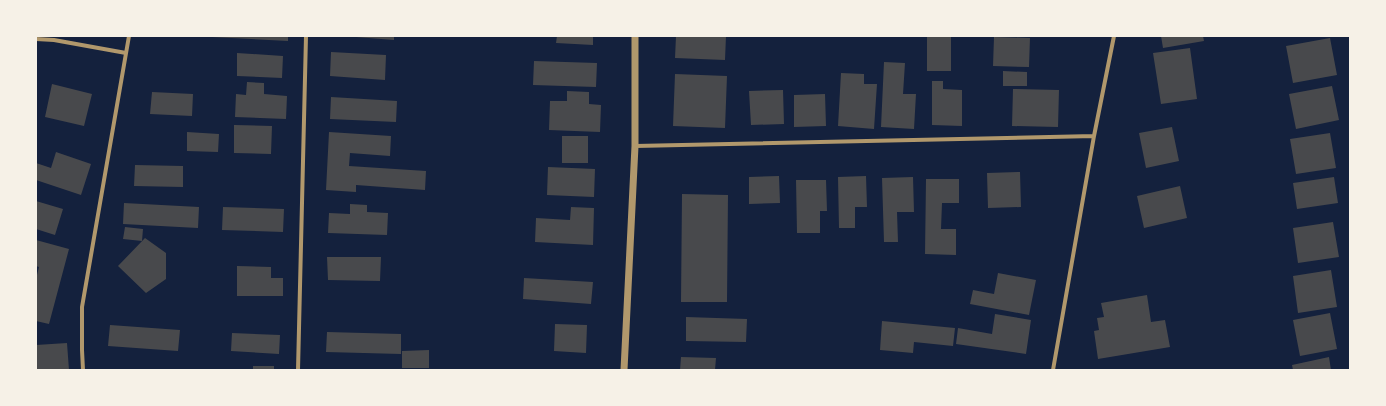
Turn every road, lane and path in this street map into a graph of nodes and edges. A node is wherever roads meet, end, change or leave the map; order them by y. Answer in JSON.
{"nodes":[{"id":1,"x":129,"y":36,"type":"edge"},
{"id":2,"x":306,"y":36,"type":"edge"},
{"id":3,"x":635,"y":36,"type":"edge"},
{"id":4,"x":1114,"y":36,"type":"edge"},
{"id":5,"x":36,"y":39,"type":"edge"},
{"id":6,"x":126,"y":53,"type":"junction"},
{"id":7,"x":1094,"y":136,"type":"junction"},
{"id":8,"x":635,"y":146,"type":"junction"},
{"id":9,"x":84,"y":370,"type":"edge"},
{"id":10,"x":298,"y":370,"type":"edge"},
{"id":11,"x":624,"y":370,"type":"edge"},
{"id":12,"x":1053,"y":370,"type":"edge"}],
"edges":[{"from":1,"to":6,"type":"street"},
{"from":2,"to":10,"type":"street"},
{"from":3,"to":8,"type":"street"},
{"from":4,"to":7,"type":"street"},
{"from":5,"to":6,"type":"street"},
{"from":6,"to":9,"type":"street"},
{"from":7,"to":8,"type":"street"},
{"from":7,"to":12,"type":"street"},
{"from":8,"to":11,"type":"street"}]}
